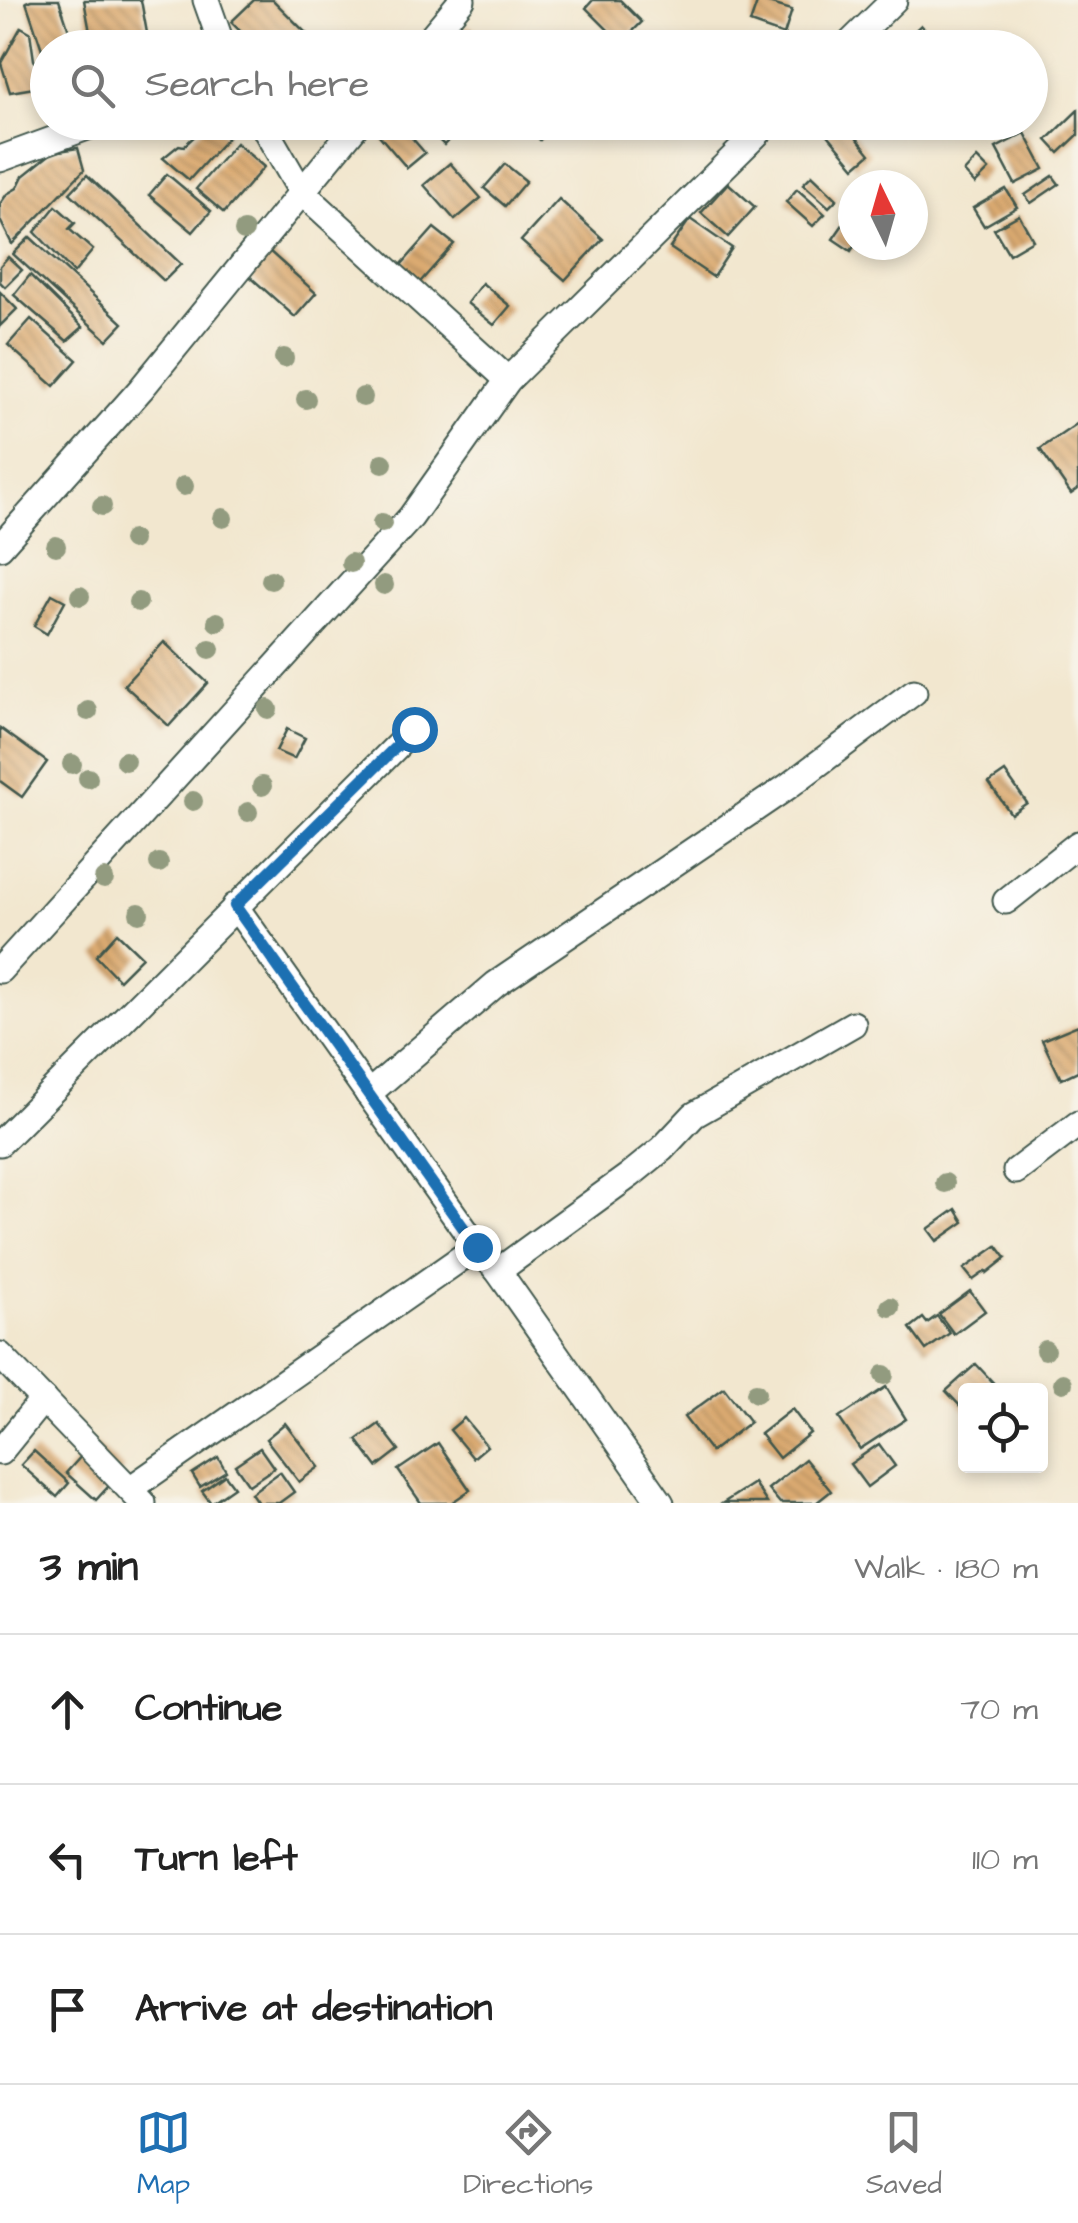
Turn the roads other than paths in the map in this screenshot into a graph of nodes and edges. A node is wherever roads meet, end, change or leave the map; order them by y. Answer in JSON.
{"nodes":[{"id":1,"x":206,"y":0,"type":"edge"},
{"id":2,"x":462,"y":0,"type":"edge"},
{"id":3,"x":894,"y":0,"type":"edge"},
{"id":4,"x":217,"y":30,"type":"edge"},
{"id":5,"x":437,"y":30,"type":"edge"},
{"id":6,"x":863,"y":30,"type":"edge"},
{"id":7,"x":52,"y":140,"type":"edge"},
{"id":8,"x":271,"y":140,"type":"edge"},
{"id":9,"x":344,"y":140,"type":"edge"},
{"id":10,"x":751,"y":140,"type":"edge"},
{"id":11,"x":0,"y":159,"type":"edge"},
{"id":12,"x":301,"y":192,"type":"junction"},
{"id":13,"x":508,"y":380,"type":"junction"},
{"id":14,"x":0,"y":547,"type":"edge"},
{"id":15,"x":914,"y":692,"type":"dead end"},
{"id":16,"x":414,"y":729,"type":"dead end"},
{"id":17,"x":1078,"y":844,"type":"edge"},
{"id":18,"x":1006,"y":901,"type":"dead end"},
{"id":19,"x":235,"y":906,"type":"junction"},
{"id":20,"x":0,"y":970,"type":"edge"},
{"id":21,"x":853,"y":1024,"type":"dead end"},
{"id":22,"x":368,"y":1094,"type":"junction"},
{"id":23,"x":1078,"y":1124,"type":"edge"},
{"id":24,"x":0,"y":1143,"type":"edge"},
{"id":25,"x":1016,"y":1170,"type":"dead end"},
{"id":26,"x":477,"y":1247,"type":"junction"},
{"id":27,"x":498,"y":1271,"type":"junction"},
{"id":28,"x":0,"y":1355,"type":"edge"},
{"id":29,"x":42,"y":1398,"type":"junction"},
{"id":30,"x":0,"y":1452,"type":"edge"},
{"id":31,"x":136,"y":1496,"type":"edge"},
{"id":32,"x":661,"y":1503,"type":"edge"}],
"edges":[{"from":1,"to":4,"type":"street"},
{"from":2,"to":5,"type":"street"},
{"from":3,"to":6,"type":"street"},
{"from":7,"to":11,"type":"street"},
{"from":8,"to":12,"type":"street"},
{"from":9,"to":12,"type":"street"},
{"from":10,"to":13,"type":"street"},
{"from":12,"to":13,"type":"street"},
{"from":12,"to":14,"type":"street"},
{"from":13,"to":20,"type":"street"},
{"from":15,"to":22,"type":"street"},
{"from":16,"to":19,"type":"street"},
{"from":17,"to":18,"type":"street"},
{"from":19,"to":22,"type":"street"},
{"from":19,"to":24,"type":"street"},
{"from":21,"to":27,"type":"street"},
{"from":22,"to":26,"type":"street"},
{"from":23,"to":25,"type":"street"},
{"from":26,"to":27,"type":"street"},
{"from":26,"to":31,"type":"street"},
{"from":27,"to":32,"type":"street"},
{"from":28,"to":29,"type":"street"},
{"from":29,"to":30,"type":"street"},
{"from":29,"to":31,"type":"street"}]}
